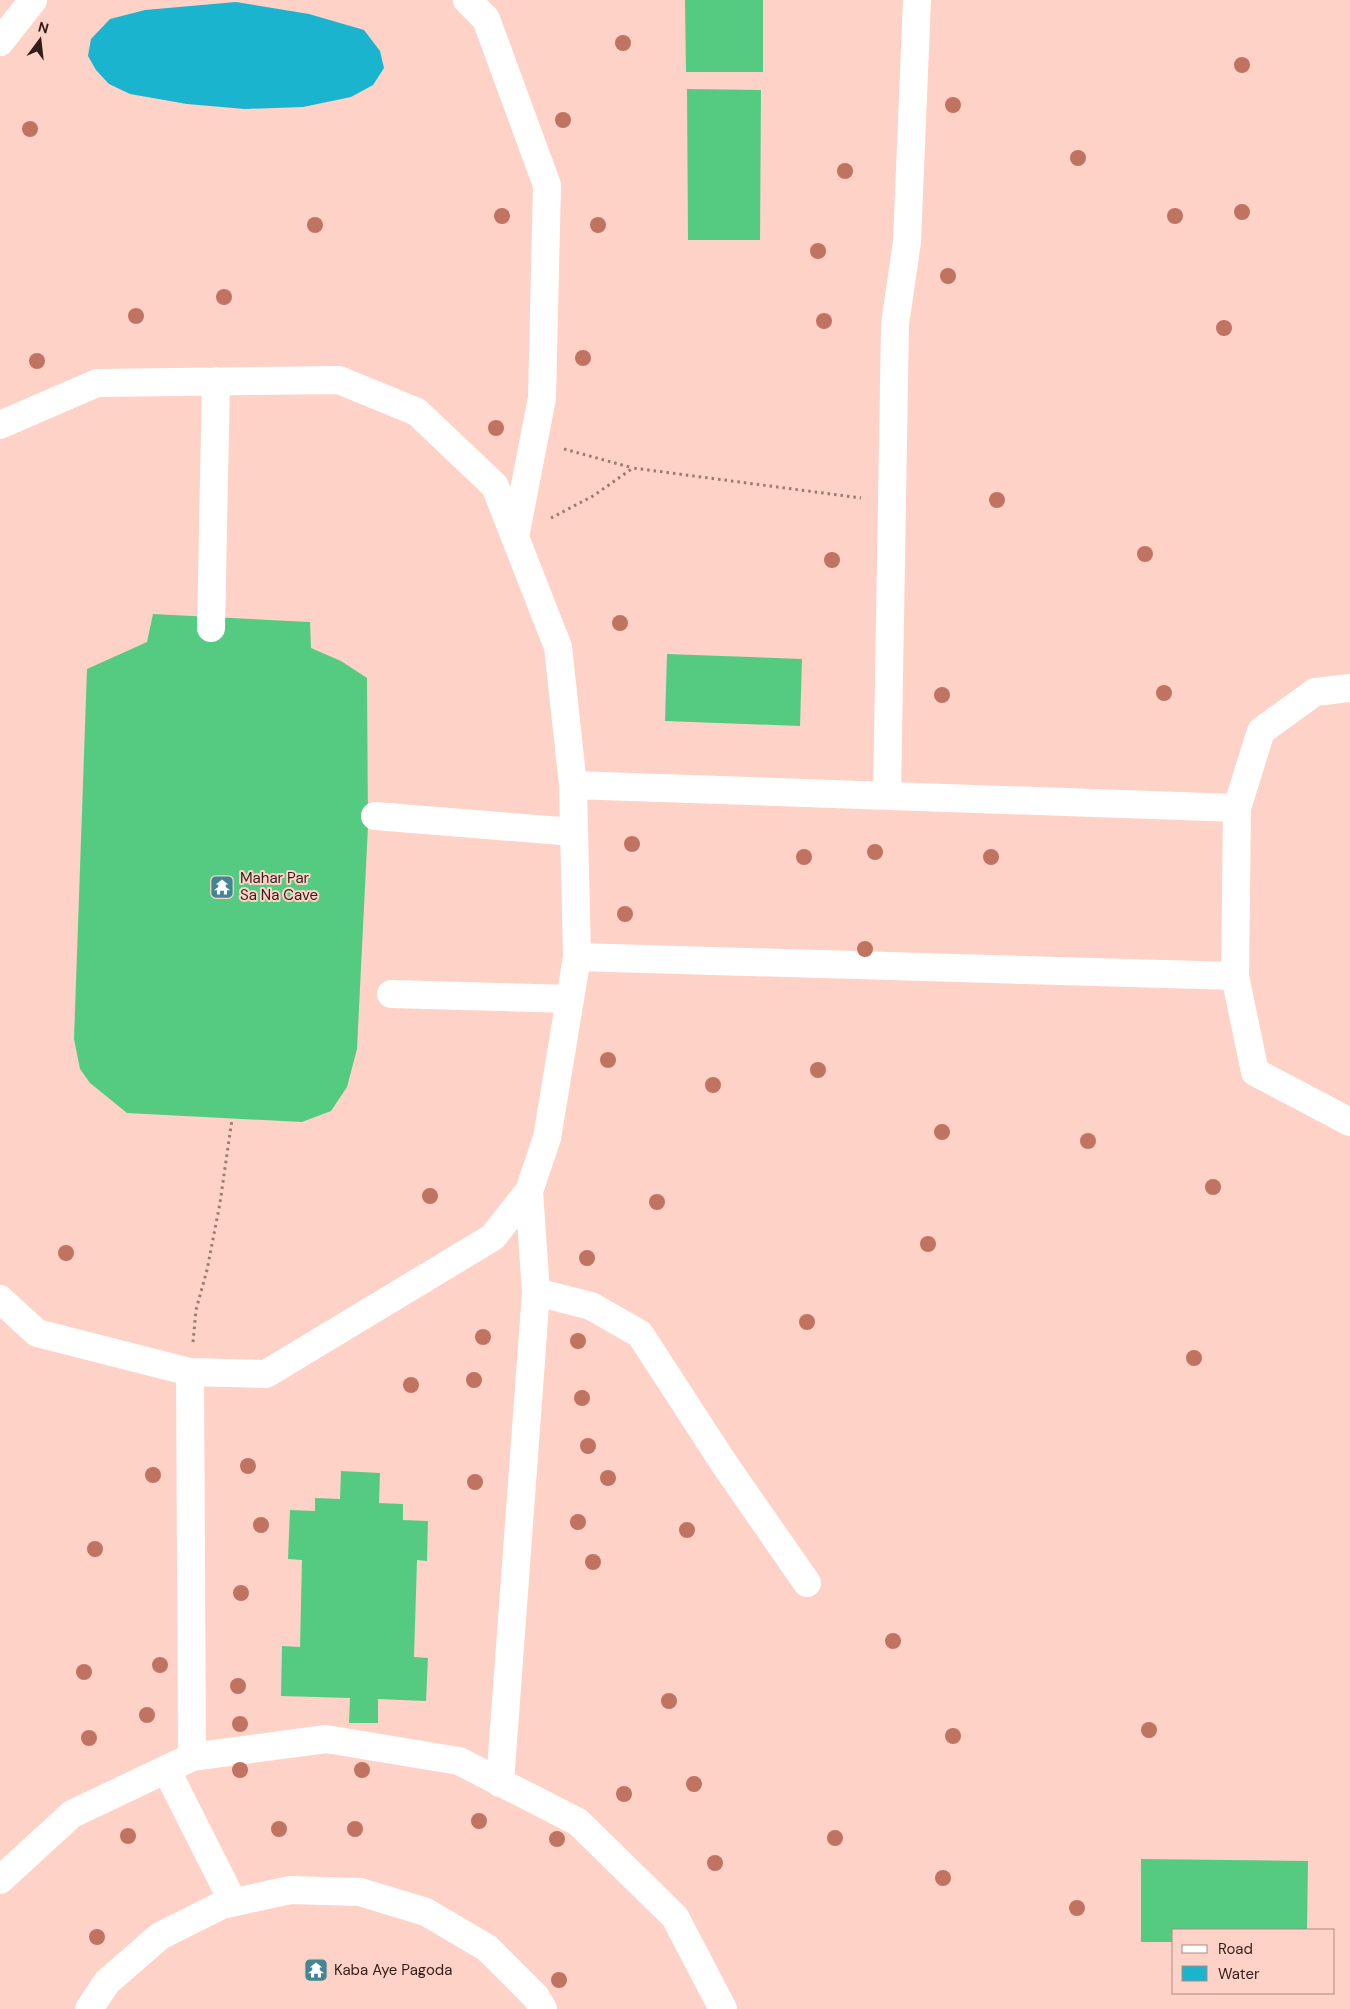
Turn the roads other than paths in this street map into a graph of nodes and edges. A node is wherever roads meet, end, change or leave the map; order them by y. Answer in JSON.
{"nodes":[{"id":1,"x":33,"y":0,"type":"edge"},
{"id":2,"x":467,"y":0,"type":"edge"},
{"id":3,"x":917,"y":0,"type":"edge"},
{"id":4,"x":0,"y":42,"type":"edge"},
{"id":5,"x":216,"y":381,"type":"junction"},
{"id":6,"x":0,"y":425,"type":"edge"},
{"id":7,"x":515,"y":536,"type":"junction"},
{"id":8,"x":211,"y":628,"type":"dead end"},
{"id":9,"x":1350,"y":688,"type":"edge"},
{"id":10,"x":573,"y":785,"type":"junction"},
{"id":11,"x":887,"y":795,"type":"junction"},
{"id":12,"x":1237,"y":808,"type":"junction"},
{"id":13,"x":375,"y":816,"type":"dead end"},
{"id":14,"x":574,"y":832,"type":"junction"},
{"id":15,"x":577,"y":957,"type":"junction"},
{"id":16,"x":1235,"y":976,"type":"junction"},
{"id":17,"x":391,"y":994,"type":"dead end"},
{"id":18,"x":570,"y":999,"type":"junction"},
{"id":19,"x":1350,"y":1122,"type":"edge"},
{"id":20,"x":529,"y":1191,"type":"junction"},
{"id":21,"x":536,"y":1292,"type":"junction"},
{"id":22,"x":0,"y":1298,"type":"edge"},
{"id":23,"x":190,"y":1372,"type":"junction"},
{"id":24,"x":807,"y":1582,"type":"dead end"},
{"id":25,"x":192,"y":1757,"type":"junction"},
{"id":26,"x":166,"y":1769,"type":"junction"},
{"id":27,"x":500,"y":1783,"type":"junction"},
{"id":28,"x":0,"y":1880,"type":"edge"},
{"id":29,"x":234,"y":1902,"type":"junction"},
{"id":30,"x":89,"y":2009,"type":"edge"},
{"id":31,"x":543,"y":2009,"type":"edge"},
{"id":32,"x":723,"y":2009,"type":"edge"}],
"edges":[{"from":1,"to":4,"type":"lane"},
{"from":2,"to":7,"type":"lane"},
{"from":3,"to":11,"type":"lane"},
{"from":5,"to":6,"type":"lane"},
{"from":5,"to":7,"type":"lane"},
{"from":5,"to":8,"type":"lane"},
{"from":7,"to":10,"type":"lane"},
{"from":9,"to":12,"type":"lane"},
{"from":10,"to":11,"type":"lane"},
{"from":10,"to":14,"type":"lane"},
{"from":11,"to":12,"type":"lane"},
{"from":12,"to":16,"type":"lane"},
{"from":13,"to":14,"type":"lane"},
{"from":14,"to":15,"type":"lane"},
{"from":15,"to":16,"type":"lane"},
{"from":15,"to":18,"type":"lane"},
{"from":16,"to":19,"type":"lane"},
{"from":17,"to":18,"type":"lane"},
{"from":18,"to":20,"type":"lane"},
{"from":20,"to":21,"type":"lane"},
{"from":20,"to":23,"type":"lane"},
{"from":21,"to":24,"type":"lane"},
{"from":21,"to":27,"type":"lane"},
{"from":22,"to":23,"type":"lane"},
{"from":23,"to":25,"type":"lane"},
{"from":25,"to":26,"type":"lane"},
{"from":25,"to":27,"type":"lane"},
{"from":26,"to":28,"type":"lane"},
{"from":26,"to":29,"type":"lane"},
{"from":27,"to":32,"type":"lane"},
{"from":29,"to":30,"type":"lane"},
{"from":29,"to":31,"type":"lane"}]}
